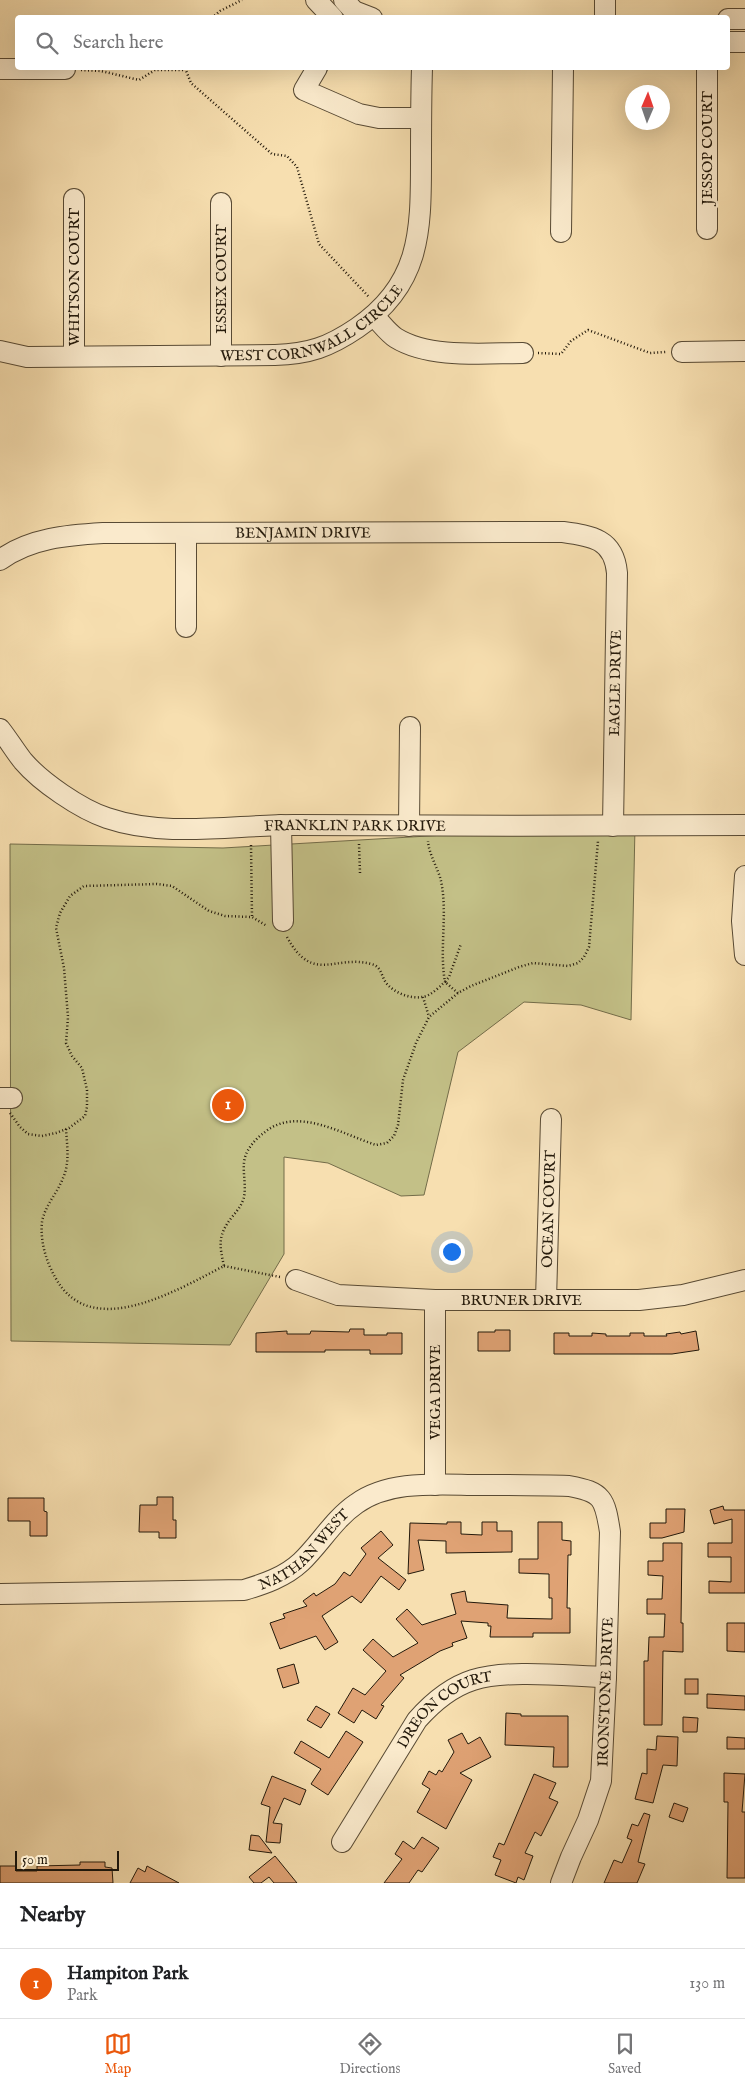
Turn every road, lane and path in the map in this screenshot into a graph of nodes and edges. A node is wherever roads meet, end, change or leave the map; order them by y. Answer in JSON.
{"nodes":[{"id":1,"x":242,"y":0,"type":"edge"},
{"id":2,"x":316,"y":0,"type":"edge"},
{"id":3,"x":344,"y":0,"type":"edge"},
{"id":4,"x":605,"y":0,"type":"edge"},
{"id":5,"x":215,"y":15,"type":"edge"},
{"id":6,"x":330,"y":15,"type":"edge"},
{"id":7,"x":364,"y":15,"type":"edge"},
{"id":8,"x":605,"y":15,"type":"edge"},
{"id":9,"x":730,"y":19,"type":"edge"},
{"id":10,"x":745,"y":19,"type":"edge"},
{"id":11,"x":730,"y":42,"type":"edge"},
{"id":12,"x":745,"y":42,"type":"edge"},
{"id":13,"x":0,"y":69,"type":"edge"},
{"id":14,"x":15,"y":69,"type":"edge"},
{"id":15,"x":83,"y":70,"type":"edge"},
{"id":16,"x":155,"y":70,"type":"edge"},
{"id":17,"x":185,"y":70,"type":"edge"},
{"id":18,"x":316,"y":70,"type":"edge"},
{"id":19,"x":422,"y":70,"type":"edge"},
{"id":20,"x":563,"y":70,"type":"edge"},
{"id":21,"x":708,"y":70,"type":"edge"},
{"id":22,"x":421,"y":118,"type":"junction"},
{"id":23,"x":74,"y":199,"type":"dead end"},
{"id":24,"x":221,"y":203,"type":"dead end"},
{"id":25,"x":706,"y":229,"type":"dead end"},
{"id":26,"x":561,"y":232,"type":"dead end"},
{"id":27,"x":377,"y":313,"type":"junction"},
{"id":28,"x":0,"y":351,"type":"edge"},
{"id":29,"x":745,"y":351,"type":"edge"},
{"id":30,"x":682,"y":352,"type":"joint"},
{"id":31,"x":523,"y":353,"type":"joint"},
{"id":32,"x":74,"y":356,"type":"junction"},
{"id":33,"x":221,"y":356,"type":"junction"},
{"id":34,"x":186,"y":533,"type":"junction"},
{"id":35,"x":605,"y":543,"type":"joint"},
{"id":36,"x":1,"y":557,"type":"edge"},
{"id":37,"x":186,"y":627,"type":"dead end"},
{"id":38,"x":410,"y":727,"type":"dead end"},
{"id":39,"x":0,"y":729,"type":"edge"},
{"id":40,"x":281,"y":825,"type":"junction"},
{"id":41,"x":745,"y":825,"type":"edge"},
{"id":42,"x":418,"y":826,"type":"junction"},
{"id":43,"x":606,"y":826,"type":"junction"},
{"id":44,"x":359,"y":844,"type":"dead end"},
{"id":45,"x":251,"y":845,"type":"dead end"},
{"id":46,"x":360,"y":873,"type":"dead end"},
{"id":47,"x":745,"y":876,"type":"edge"},
{"id":48,"x":252,"y":917,"type":"junction"},
{"id":49,"x":280,"y":927,"type":"junction"},
{"id":50,"x":461,"y":944,"type":"dead end"},
{"id":51,"x":745,"y":955,"type":"edge"},
{"id":52,"x":445,"y":982,"type":"junction"},
{"id":53,"x":458,"y":992,"type":"junction"},
{"id":54,"x":423,"y":997,"type":"junction"},
{"id":55,"x":429,"y":1018,"type":"junction"},
{"id":56,"x":5,"y":1098,"type":"edge"},
{"id":57,"x":551,"y":1119,"type":"dead end"},
{"id":58,"x":66,"y":1129,"type":"junction"},
{"id":59,"x":224,"y":1266,"type":"junction"},
{"id":60,"x":296,"y":1280,"type":"joint"},
{"id":61,"x":745,"y":1280,"type":"edge"},
{"id":62,"x":435,"y":1300,"type":"junction"},
{"id":63,"x":546,"y":1300,"type":"junction"},
{"id":64,"x":435,"y":1485,"type":"junction"},
{"id":65,"x":599,"y":1495,"type":"joint"},
{"id":66,"x":0,"y":1594,"type":"edge"},
{"id":67,"x":606,"y":1677,"type":"junction"},
{"id":68,"x":342,"y":1842,"type":"dead end"},
{"id":69,"x":561,"y":1883,"type":"edge"}],
"edges":[{"from":1,"to":5,"type":"path"},
{"from":2,"to":6,"type":"street"},
{"from":3,"to":7,"type":"street"},
{"from":4,"to":8,"type":"street"},
{"from":9,"to":10,"type":"street"},
{"from":11,"to":12,"type":"street"},
{"from":13,"to":14,"type":"street"},
{"from":15,"to":16,"type":"path"},
{"from":17,"to":27,"type":"path"},
{"from":18,"to":22,"type":"street"},
{"from":19,"to":22,"type":"street","name":"WEST CORNWALL CIRCLE"},
{"from":20,"to":26,"type":"street"},
{"from":21,"to":25,"type":"street","name":"JESSOP COURT"},
{"from":22,"to":27,"type":"street","name":"WEST CORNWALL CIRCLE"},
{"from":23,"to":32,"type":"street","name":"WHITSON COURT"},
{"from":24,"to":33,"type":"street","name":"ESSEX COURT"},
{"from":27,"to":31,"type":"street"},
{"from":27,"to":33,"type":"street","name":"WEST CORNWALL CIRCLE"},
{"from":28,"to":32,"type":"street","name":"WEST CORNWALL CIRCLE"},
{"from":29,"to":30,"type":"street"},
{"from":30,"to":31,"type":"path"},
{"from":32,"to":33,"type":"street","name":"WEST CORNWALL CIRCLE"},
{"from":34,"to":35,"type":"street","name":"BENJAMIN DRIVE"},
{"from":34,"to":36,"type":"street","name":"BENJAMIN DRIVE"},
{"from":34,"to":37,"type":"street"},
{"from":35,"to":43,"type":"street","name":"EAGLE DRIVE"},
{"from":38,"to":42,"type":"street"},
{"from":39,"to":40,"type":"street","name":"FRANKLIN PARK DRIVE"},
{"from":40,"to":42,"type":"street","name":"FRANKLIN PARK DRIVE"},
{"from":40,"to":49,"type":"street"},
{"from":41,"to":43,"type":"street","name":"FRANKLIN PARK DRIVE"},
{"from":42,"to":43,"type":"street","name":"FRANKLIN PARK DRIVE"},
{"from":42,"to":52,"type":"path"},
{"from":43,"to":53,"type":"path"},
{"from":44,"to":46,"type":"path"},
{"from":45,"to":48,"type":"path"},
{"from":47,"to":51,"type":"street"},
{"from":48,"to":49,"type":"path"},
{"from":48,"to":58,"type":"path"},
{"from":49,"to":54,"type":"path"},
{"from":50,"to":52,"type":"path"},
{"from":52,"to":53,"type":"path"},
{"from":52,"to":54,"type":"path"},
{"from":53,"to":55,"type":"path"},
{"from":54,"to":55,"type":"path"},
{"from":55,"to":59,"type":"path"},
{"from":56,"to":58,"type":"path"},
{"from":57,"to":63,"type":"street","name":"OCEAN COURT"},
{"from":58,"to":59,"type":"path"},
{"from":59,"to":60,"type":"path"},
{"from":60,"to":62,"type":"street","name":"BRUNER DRIVE"},
{"from":61,"to":63,"type":"street","name":"BRUNER DRIVE"},
{"from":62,"to":63,"type":"street","name":"BRUNER DRIVE"},
{"from":62,"to":64,"type":"street","name":"VEGA DRIVE"},
{"from":64,"to":65,"type":"street","name":"NATHAN WEST"},
{"from":64,"to":66,"type":"street","name":"NATHAN WEST"},
{"from":65,"to":67,"type":"street","name":"IRONSTONE DRIVE"},
{"from":67,"to":68,"type":"street","name":"DREON COURT"},
{"from":67,"to":69,"type":"street","name":"IRONSTONE DRIVE"}]}
